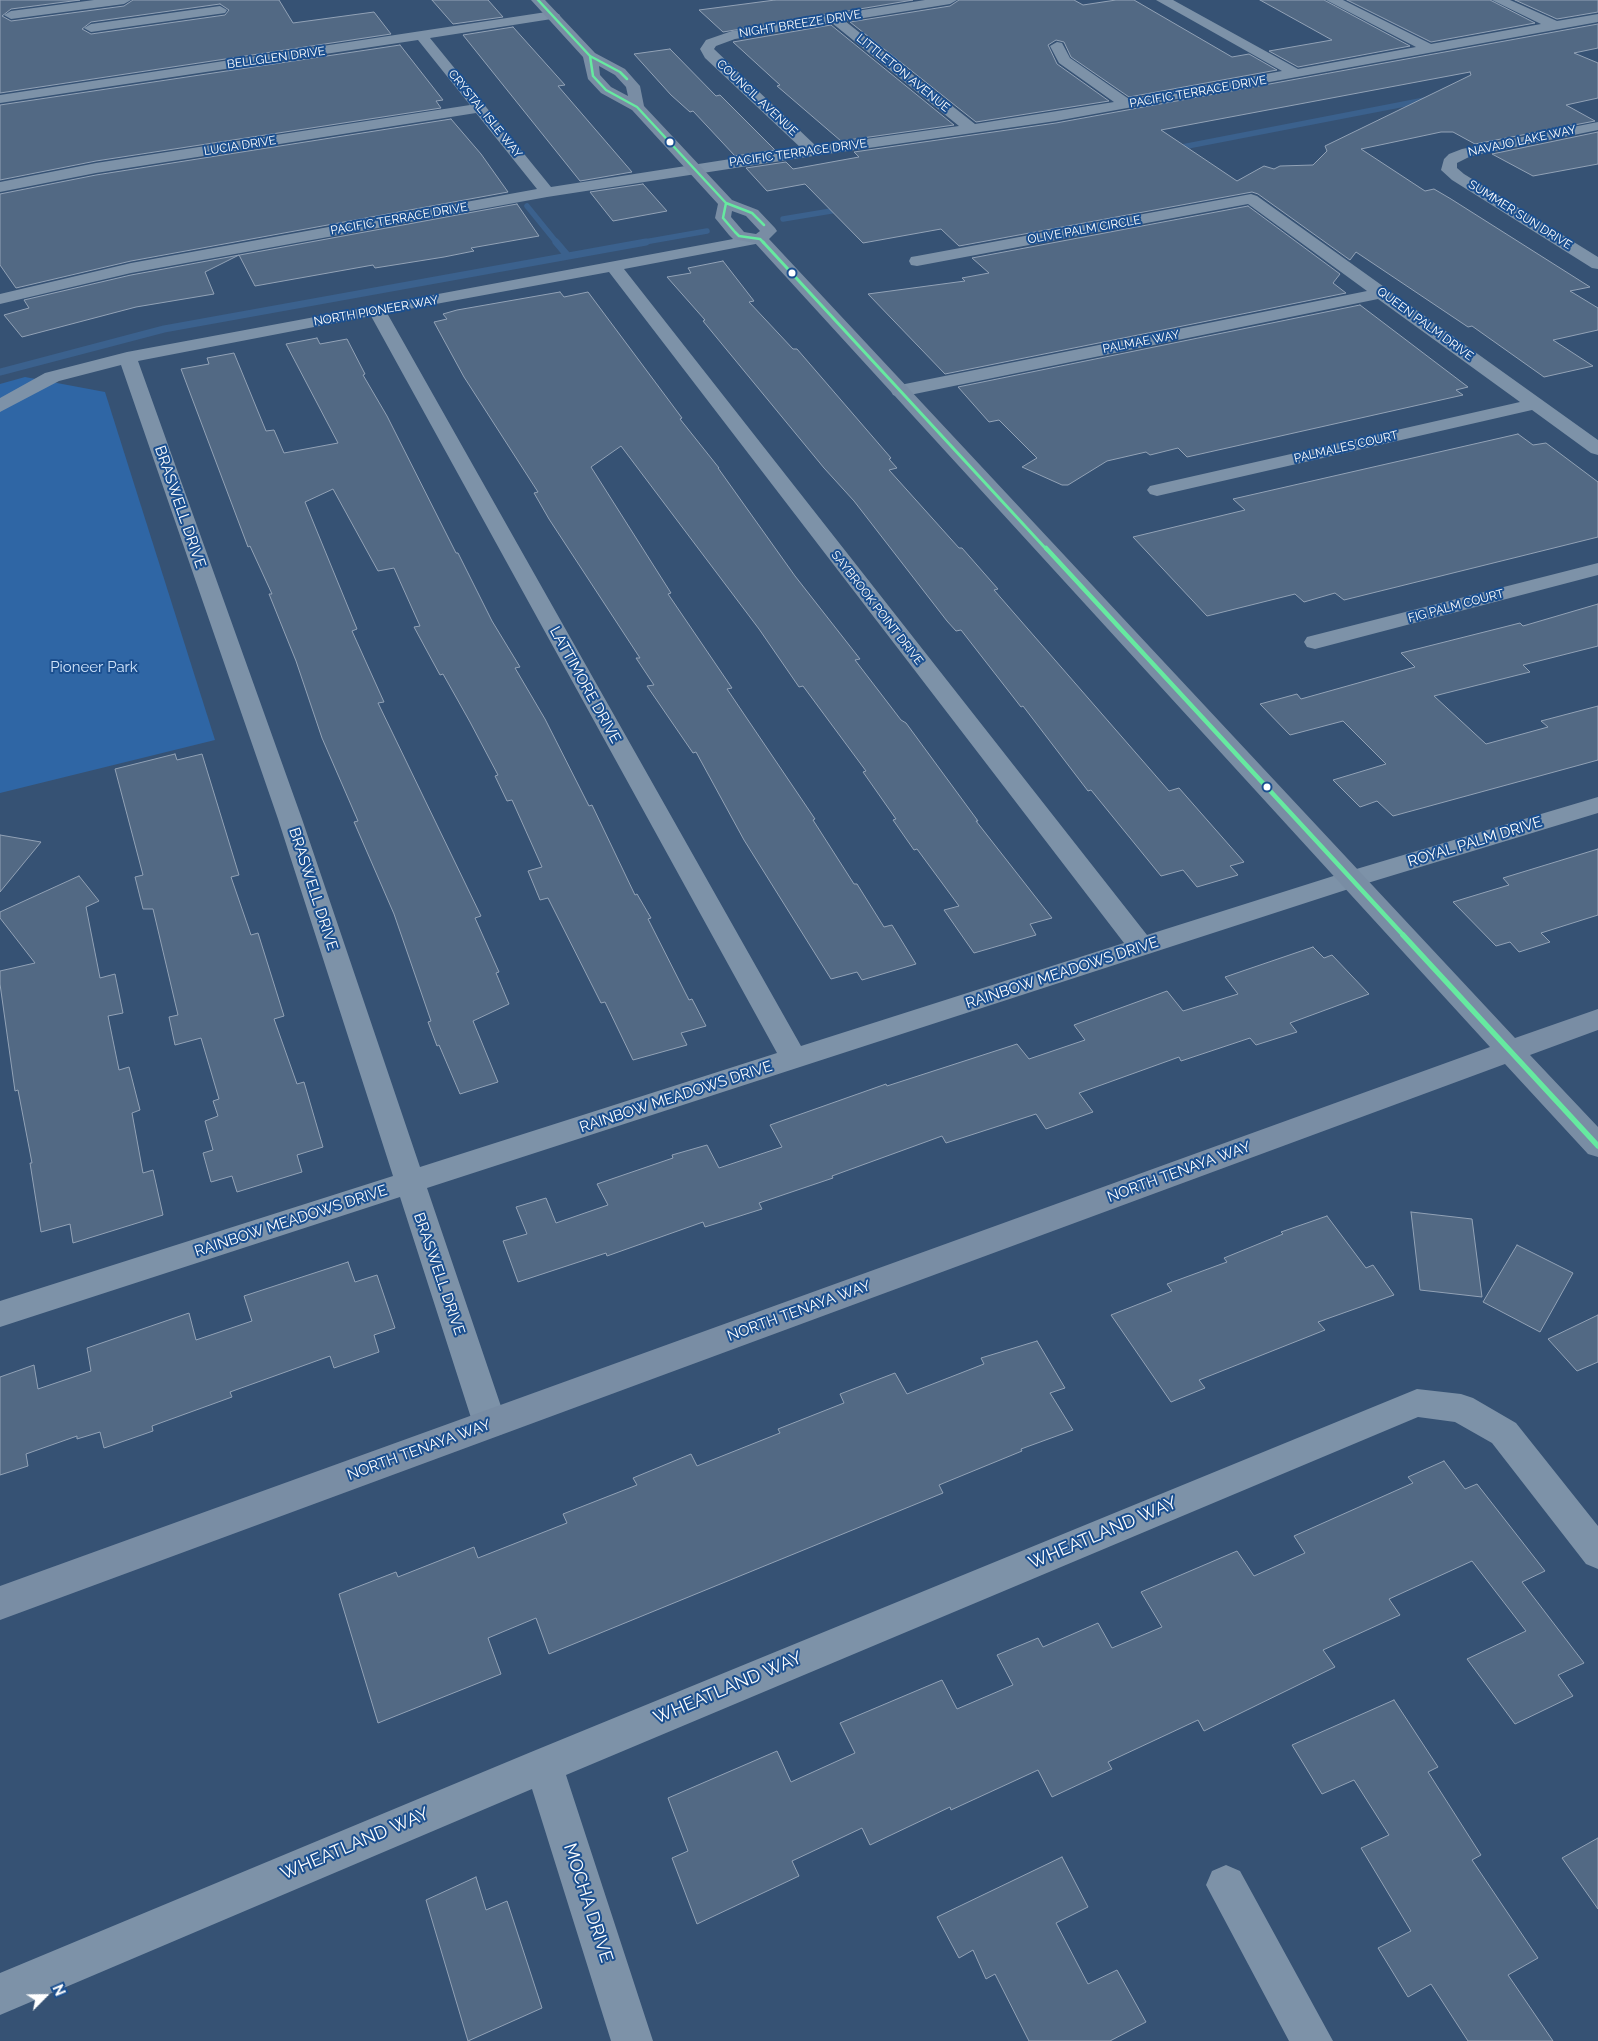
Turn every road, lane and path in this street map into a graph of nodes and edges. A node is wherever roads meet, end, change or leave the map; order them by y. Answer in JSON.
{"nodes":[{"id":1,"x":6,"y":0,"type":"edge"},
{"id":2,"x":126,"y":0,"type":"edge"},
{"id":3,"x":538,"y":0,"type":"edge"},
{"id":4,"x":950,"y":0,"type":"edge"},
{"id":5,"x":1163,"y":0,"type":"edge"},
{"id":6,"x":1333,"y":0,"type":"edge"},
{"id":7,"x":1499,"y":0,"type":"edge"},
{"id":8,"x":220,"y":10,"type":"dead end"},
{"id":9,"x":11,"y":15,"type":"junction"},
{"id":10,"x":552,"y":15,"type":"junction"},
{"id":11,"x":835,"y":18,"type":"junction"},
{"id":12,"x":1598,"y":18,"type":"edge"},
{"id":13,"x":140,"y":21,"type":"junction"},
{"id":14,"x":1556,"y":26,"type":"junction"},
{"id":15,"x":91,"y":28,"type":"dead end"},
{"id":16,"x":16,"y":29,"type":"dead end"},
{"id":17,"x":422,"y":36,"type":"junction"},
{"id":18,"x":711,"y":43,"type":"joint"},
{"id":19,"x":1057,"y":46,"type":"dead end"},
{"id":20,"x":1430,"y":49,"type":"junction"},
{"id":21,"x":590,"y":56,"type":"junction"},
{"id":22,"x":1297,"y":74,"type":"junction"},
{"id":23,"x":0,"y":98,"type":"edge"},
{"id":24,"x":1128,"y":105,"type":"junction"},
{"id":25,"x":637,"y":107,"type":"junction"},
{"id":26,"x":481,"y":108,"type":"junction"},
{"id":27,"x":1598,"y":126,"type":"edge"},
{"id":28,"x":971,"y":128,"type":"junction"},
{"id":29,"x":813,"y":151,"type":"junction"},
{"id":30,"x":1449,"y":162,"type":"joint"},
{"id":31,"x":695,"y":169,"type":"junction"},
{"id":32,"x":0,"y":188,"type":"edge"},
{"id":33,"x":547,"y":192,"type":"junction"},
{"id":34,"x":1252,"y":199,"type":"joint"},
{"id":35,"x":726,"y":203,"type":"junction"},
{"id":36,"x":760,"y":239,"type":"junction"},
{"id":37,"x":1598,"y":242,"type":"edge"},
{"id":38,"x":1572,"y":248,"type":"junction"},
{"id":39,"x":917,"y":261,"type":"dead end"},
{"id":40,"x":1598,"y":264,"type":"edge"},
{"id":41,"x":614,"y":267,"type":"junction"},
{"id":42,"x":1382,"y":294,"type":"junction"},
{"id":43,"x":0,"y":299,"type":"edge"},
{"id":44,"x":377,"y":311,"type":"junction"},
{"id":45,"x":127,"y":357,"type":"junction"},
{"id":46,"x":900,"y":391,"type":"junction"},
{"id":47,"x":1536,"y":404,"type":"junction"},
{"id":48,"x":0,"y":406,"type":"edge"},
{"id":49,"x":1598,"y":449,"type":"edge"},
{"id":50,"x":1157,"y":490,"type":"dead end"},
{"id":51,"x":1598,"y":569,"type":"edge"},
{"id":52,"x":1315,"y":642,"type":"dead end"},
{"id":53,"x":1598,"y":805,"type":"edge"},
{"id":54,"x":1352,"y":879,"type":"junction"},
{"id":55,"x":1142,"y":947,"type":"junction"},
{"id":56,"x":1598,"y":1019,"type":"edge"},
{"id":57,"x":1509,"y":1051,"type":"junction"},
{"id":58,"x":794,"y":1059,"type":"junction"},
{"id":59,"x":1598,"y":1146,"type":"edge"},
{"id":60,"x":409,"y":1182,"type":"junction"},
{"id":61,"x":0,"y":1314,"type":"edge"},
{"id":62,"x":490,"y":1424,"type":"junction"},
{"id":63,"x":1598,"y":1553,"type":"edge"},
{"id":64,"x":0,"y":1603,"type":"edge"},
{"id":65,"x":544,"y":1765,"type":"junction"},
{"id":66,"x":1226,"y":1885,"type":"dead end"},
{"id":67,"x":0,"y":1994,"type":"edge"},
{"id":68,"x":632,"y":2041,"type":"edge"},
{"id":69,"x":1312,"y":2041,"type":"edge"}],
"edges":[{"from":1,"to":9,"type":"street"},
{"from":2,"to":9,"type":"street"},
{"from":2,"to":13,"type":"street"},
{"from":3,"to":10,"type":"main road"},
{"from":4,"to":11,"type":"street","name":"NIGHT BREEZE DRIVE"},
{"from":5,"to":22,"type":"street"},
{"from":6,"to":20,"type":"street"},
{"from":7,"to":14,"type":"street"},
{"from":8,"to":13,"type":"street"},
{"from":9,"to":16,"type":"street"},
{"from":10,"to":17,"type":"street","name":"BELLGLEN DRIVE"},
{"from":10,"to":21,"type":"main road"},
{"from":11,"to":18,"type":"street","name":"NIGHT BREEZE DRIVE"},
{"from":11,"to":28,"type":"street","name":"LITTLETON AVENUE"},
{"from":12,"to":14,"type":"street","name":"PACIFIC TERRACE DRIVE"},
{"from":13,"to":15,"type":"street"},
{"from":14,"to":20,"type":"street","name":"PACIFIC TERRACE DRIVE"},
{"from":17,"to":23,"type":"street","name":"BELLGLEN DRIVE"},
{"from":17,"to":26,"type":"street","name":"CRYSTAL ISLE WAY"},
{"from":18,"to":29,"type":"street","name":"COUNCIL AVENUE"},
{"from":19,"to":24,"type":"street"},
{"from":20,"to":22,"type":"street","name":"PACIFIC TERRACE DRIVE"},
{"from":21,"to":25,"type":"main road"},
{"from":21,"to":25,"type":"main road"},
{"from":22,"to":24,"type":"street","name":"PACIFIC TERRACE DRIVE"},
{"from":24,"to":28,"type":"street","name":"PACIFIC TERRACE DRIVE"},
{"from":25,"to":31,"type":"main road"},
{"from":26,"to":32,"type":"street","name":"LUCIA DRIVE"},
{"from":26,"to":33,"type":"street","name":"CRYSTAL ISLE WAY"},
{"from":27,"to":30,"type":"street","name":"NAVAJO LAKE WAY"},
{"from":28,"to":29,"type":"street","name":"PACIFIC TERRACE DRIVE"},
{"from":29,"to":31,"type":"street","name":"PACIFIC TERRACE DRIVE"},
{"from":30,"to":38,"type":"street","name":"SUMMER SUN DRIVE"},
{"from":31,"to":33,"type":"street","name":"PACIFIC TERRACE DRIVE"},
{"from":31,"to":35,"type":"main road"},
{"from":33,"to":43,"type":"street","name":"PACIFIC TERRACE DRIVE"},
{"from":34,"to":39,"type":"street","name":"OLIVE PALM CIRCLE"},
{"from":34,"to":42,"type":"street","name":"QUEEN PALM DRIVE"},
{"from":35,"to":36,"type":"main road"},
{"from":35,"to":36,"type":"main road"},
{"from":36,"to":41,"type":"street","name":"NORTH PIONEER WAY"},
{"from":36,"to":46,"type":"main road"},
{"from":37,"to":38,"type":"street"},
{"from":38,"to":40,"type":"street","name":"SUMMER SUN DRIVE"},
{"from":41,"to":44,"type":"street","name":"NORTH PIONEER WAY"},
{"from":41,"to":55,"type":"street","name":"SAYBROOK POINT DRIVE"},
{"from":42,"to":46,"type":"street","name":"PALMAE WAY"},
{"from":42,"to":47,"type":"street","name":"QUEEN PALM DRIVE"},
{"from":44,"to":45,"type":"street","name":"NORTH PIONEER WAY"},
{"from":44,"to":58,"type":"street","name":"LATTIMORE DRIVE"},
{"from":45,"to":48,"type":"street","name":"NORTH PIONEER WAY"},
{"from":45,"to":60,"type":"street","name":"BRASWELL DRIVE"},
{"from":46,"to":54,"type":"main road"},
{"from":47,"to":49,"type":"street","name":"QUEEN PALM DRIVE"},
{"from":47,"to":50,"type":"street","name":"PALMALES COURT"},
{"from":51,"to":52,"type":"street","name":"FIG PALM COURT"},
{"from":53,"to":54,"type":"street","name":"ROYAL PALM DRIVE"},
{"from":54,"to":55,"type":"street","name":"RAINBOW MEADOWS DRIVE"},
{"from":54,"to":57,"type":"main road"},
{"from":55,"to":58,"type":"street","name":"RAINBOW MEADOWS DRIVE"},
{"from":56,"to":57,"type":"main road","name":"NORTH TENAYA WAY"},
{"from":57,"to":59,"type":"main road"},
{"from":57,"to":62,"type":"main road","name":"NORTH TENAYA WAY"},
{"from":58,"to":60,"type":"street","name":"RAINBOW MEADOWS DRIVE"},
{"from":60,"to":61,"type":"street","name":"RAINBOW MEADOWS DRIVE"},
{"from":60,"to":62,"type":"street","name":"BRASWELL DRIVE"},
{"from":62,"to":64,"type":"main road","name":"NORTH TENAYA WAY"},
{"from":63,"to":65,"type":"street","name":"WHEATLAND WAY"},
{"from":65,"to":67,"type":"street","name":"WHEATLAND WAY"},
{"from":65,"to":68,"type":"street","name":"MOCHA DRIVE"},
{"from":66,"to":69,"type":"street"}]}
